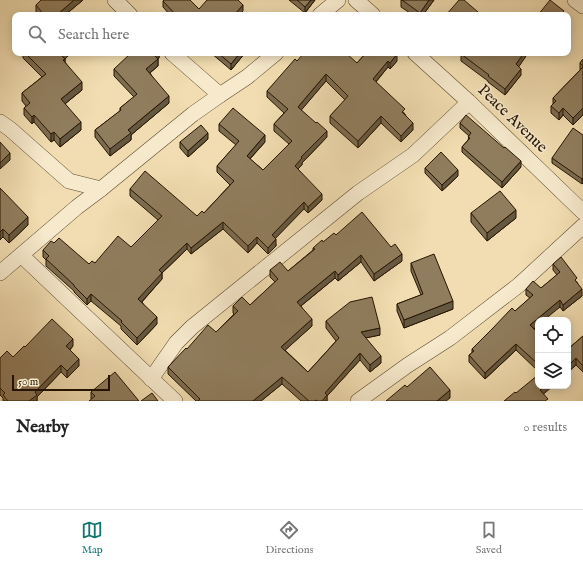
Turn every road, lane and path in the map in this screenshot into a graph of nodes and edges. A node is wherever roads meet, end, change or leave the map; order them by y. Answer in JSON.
{"nodes":[{"id":1,"x":115,"y":0,"type":"edge"},
{"id":2,"x":338,"y":0,"type":"edge"},
{"id":3,"x":356,"y":0,"type":"edge"},
{"id":4,"x":575,"y":0,"type":"edge"},
{"id":5,"x":583,"y":6,"type":"edge"},
{"id":6,"x":127,"y":12,"type":"edge"},
{"id":7,"x":324,"y":12,"type":"edge"},
{"id":8,"x":370,"y":12,"type":"edge"},
{"id":9,"x":175,"y":56,"type":"edge"},
{"id":10,"x":272,"y":56,"type":"edge"},
{"id":11,"x":417,"y":56,"type":"edge"},
{"id":12,"x":220,"y":95,"type":"junction"},
{"id":13,"x":469,"y":102,"type":"junction"},
{"id":14,"x":0,"y":122,"type":"edge"},
{"id":15,"x":69,"y":181,"type":"junction"},
{"id":16,"x":101,"y":189,"type":"junction"},
{"id":17,"x":77,"y":207,"type":"junction"},
{"id":18,"x":583,"y":212,"type":"edge"},
{"id":19,"x":583,"y":226,"type":"edge"},
{"id":20,"x":21,"y":255,"type":"junction"},
{"id":21,"x":0,"y":273,"type":"edge"},
{"id":22,"x":151,"y":378,"type":"junction"},
{"id":23,"x":175,"y":401,"type":"edge"},
{"id":24,"x":358,"y":401,"type":"edge"}],
"edges":[{"from":1,"to":6,"type":"street"},
{"from":2,"to":7,"type":"street"},
{"from":3,"to":8,"type":"street"},
{"from":4,"to":5,"type":"street"},
{"from":9,"to":12,"type":"street"},
{"from":10,"to":12,"type":"street"},
{"from":11,"to":13,"type":"street","name":"Peace Avenue"},
{"from":12,"to":16,"type":"street"},
{"from":13,"to":18,"type":"street","name":"Peace Avenue"},
{"from":13,"to":22,"type":"street"},
{"from":14,"to":15,"type":"street"},
{"from":15,"to":16,"type":"street"},
{"from":15,"to":17,"type":"street"},
{"from":16,"to":17,"type":"street"},
{"from":17,"to":20,"type":"street"},
{"from":19,"to":24,"type":"street"},
{"from":20,"to":21,"type":"street"},
{"from":20,"to":22,"type":"street"},
{"from":22,"to":23,"type":"street"}]}
